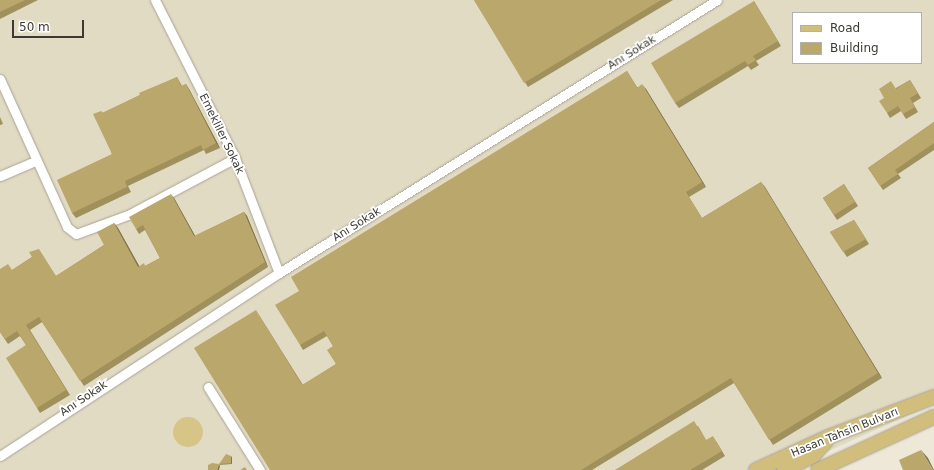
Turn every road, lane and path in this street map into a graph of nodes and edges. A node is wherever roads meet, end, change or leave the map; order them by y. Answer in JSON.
{"nodes":[{"id":1,"x":155,"y":0,"type":"edge"},
{"id":2,"x":717,"y":0,"type":"edge"},
{"id":3,"x":1,"y":85,"type":"edge"},
{"id":4,"x":235,"y":158,"type":"junction"},
{"id":5,"x":35,"y":161,"type":"junction"},
{"id":6,"x":0,"y":176,"type":"edge"},
{"id":7,"x":279,"y":273,"type":"junction"},
{"id":8,"x":208,"y":387,"type":"dead end"},
{"id":9,"x":934,"y":397,"type":"edge"},
{"id":10,"x":934,"y":417,"type":"edge"},
{"id":11,"x":828,"y":437,"type":"junction"},
{"id":12,"x":0,"y":456,"type":"edge"},
{"id":13,"x":260,"y":470,"type":"edge"},
{"id":14,"x":756,"y":470,"type":"edge"},
{"id":15,"x":784,"y":470,"type":"edge"},
{"id":16,"x":818,"y":470,"type":"edge"}],
"edges":[{"from":1,"to":4,"type":"street","name":"Emekliler Sokak"},
{"from":2,"to":7,"type":"street","name":"Anı Sokak"},
{"from":3,"to":5,"type":"street"},
{"from":4,"to":5,"type":"street"},
{"from":4,"to":7,"type":"street","name":"Emekliler Sokak"},
{"from":5,"to":6,"type":"street"},
{"from":7,"to":12,"type":"street","name":"Anı Sokak"},
{"from":8,"to":13,"type":"street"},
{"from":9,"to":11,"type":"main road","name":"Hasan Tahsin Bulvarı"},
{"from":10,"to":16,"type":"main road","name":"Hasan Tahsin Bulvarı"},
{"from":11,"to":14,"type":"main road","name":"Hasan Tahsin Bulvarı"},
{"from":11,"to":15,"type":"main road"}]}
